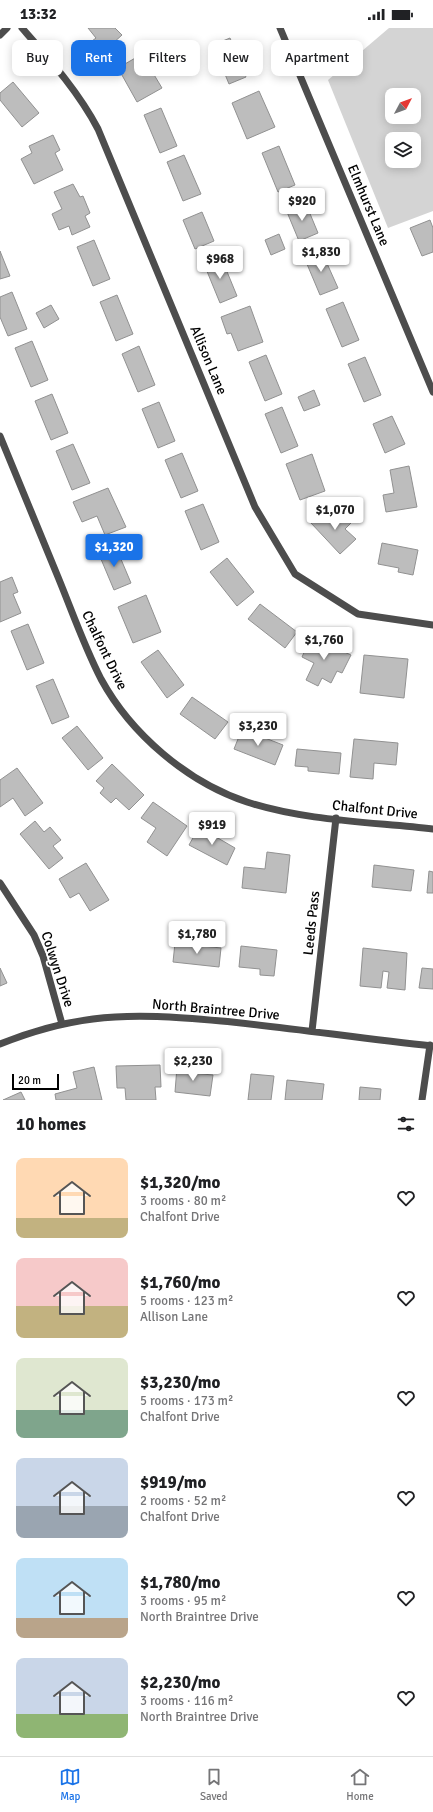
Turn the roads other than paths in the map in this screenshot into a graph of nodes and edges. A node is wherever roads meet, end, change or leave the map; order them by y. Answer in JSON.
{"nodes":[{"id":1,"x":7,"y":28,"type":"edge"},
{"id":2,"x":22,"y":28,"type":"edge"},
{"id":3,"x":280,"y":28,"type":"edge"},
{"id":4,"x":0,"y":35,"type":"edge"},
{"id":5,"x":433,"y":392,"type":"edge"},
{"id":6,"x":0,"y":436,"type":"edge"},
{"id":7,"x":433,"y":624,"type":"edge"},
{"id":8,"x":336,"y":818,"type":"junction"},
{"id":9,"x":433,"y":827,"type":"edge"},
{"id":10,"x":0,"y":883,"type":"edge"},
{"id":11,"x":62,"y":1024,"type":"junction"},
{"id":12,"x":312,"y":1031,"type":"junction"},
{"id":13,"x":0,"y":1044,"type":"edge"},
{"id":14,"x":432,"y":1046,"type":"edge"},
{"id":15,"x":422,"y":1100,"type":"edge"}],
"edges":[{"from":1,"to":4,"type":"street"},
{"from":2,"to":7,"type":"street","name":"Allison Lane"},
{"from":3,"to":5,"type":"street","name":"Elmhurst Lane"},
{"from":6,"to":8,"type":"street","name":"Chalfont Drive"},
{"from":8,"to":9,"type":"street","name":"Chalfont Drive"},
{"from":8,"to":12,"type":"street","name":"Leeds Pass"},
{"from":10,"to":11,"type":"street","name":"Colwyn Drive"},
{"from":11,"to":12,"type":"street","name":"North Braintree Drive"},
{"from":11,"to":13,"type":"street","name":"North Braintree Drive"},
{"from":12,"to":14,"type":"street","name":"North Braintree Drive"},
{"from":14,"to":15,"type":"street"}]}
